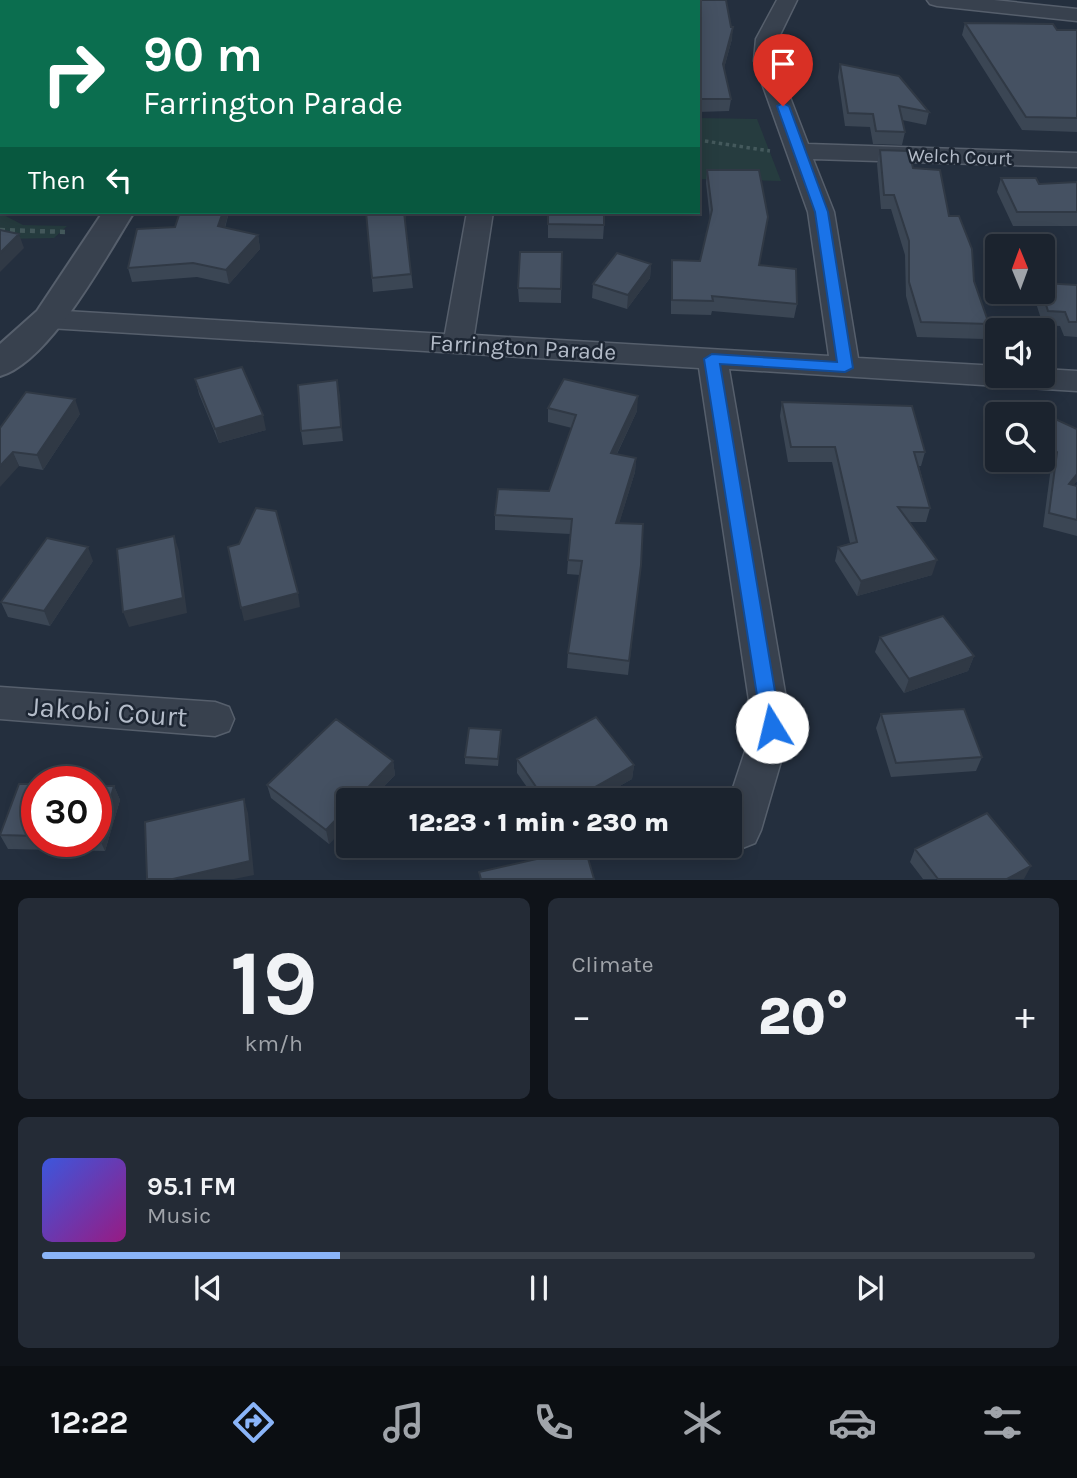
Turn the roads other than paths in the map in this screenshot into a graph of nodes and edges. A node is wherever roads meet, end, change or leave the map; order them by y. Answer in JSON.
{"nodes":[{"id":1,"x":787,"y":0,"type":"edge"},
{"id":2,"x":937,"y":0,"type":"edge"},
{"id":3,"x":1045,"y":7,"type":"edge"},
{"id":4,"x":1077,"y":15,"type":"edge"},
{"id":5,"x":801,"y":151,"type":"junction"},
{"id":6,"x":1077,"y":159,"type":"edge"},
{"id":7,"x":480,"y":214,"type":"edge"},
{"id":8,"x":111,"y":223,"type":"edge"},
{"id":9,"x":50,"y":319,"type":"junction"},
{"id":10,"x":457,"y":344,"type":"junction"},
{"id":11,"x":712,"y":359,"type":"junction"},
{"id":12,"x":0,"y":364,"type":"edge"},
{"id":13,"x":845,"y":368,"type":"junction"},
{"id":14,"x":985,"y":375,"type":"edge"},
{"id":15,"x":1055,"y":380,"type":"edge"},
{"id":16,"x":1077,"y":381,"type":"edge"},
{"id":17,"x":0,"y":703,"type":"edge"},
{"id":18,"x":215,"y":719,"type":"dead end"},
{"id":19,"x":742,"y":824,"type":"edge"}],
"edges":[{"from":1,"to":5,"type":"street"},
{"from":2,"to":3,"type":"street"},
{"from":3,"to":4,"type":"street"},
{"from":5,"to":6,"type":"street","name":"Welch Court"},
{"from":5,"to":13,"type":"street"},
{"from":7,"to":10,"type":"street"},
{"from":8,"to":9,"type":"street"},
{"from":9,"to":10,"type":"street","name":"Farrington Parade"},
{"from":9,"to":12,"type":"street"},
{"from":10,"to":11,"type":"street","name":"Farrington Parade"},
{"from":11,"to":13,"type":"street","name":"Farrington Parade"},
{"from":11,"to":19,"type":"street"},
{"from":13,"to":14,"type":"street","name":"Farrington Parade"},
{"from":15,"to":16,"type":"street","name":"Farrington Parade"},
{"from":17,"to":18,"type":"street","name":"Jakobi Court"}]}
